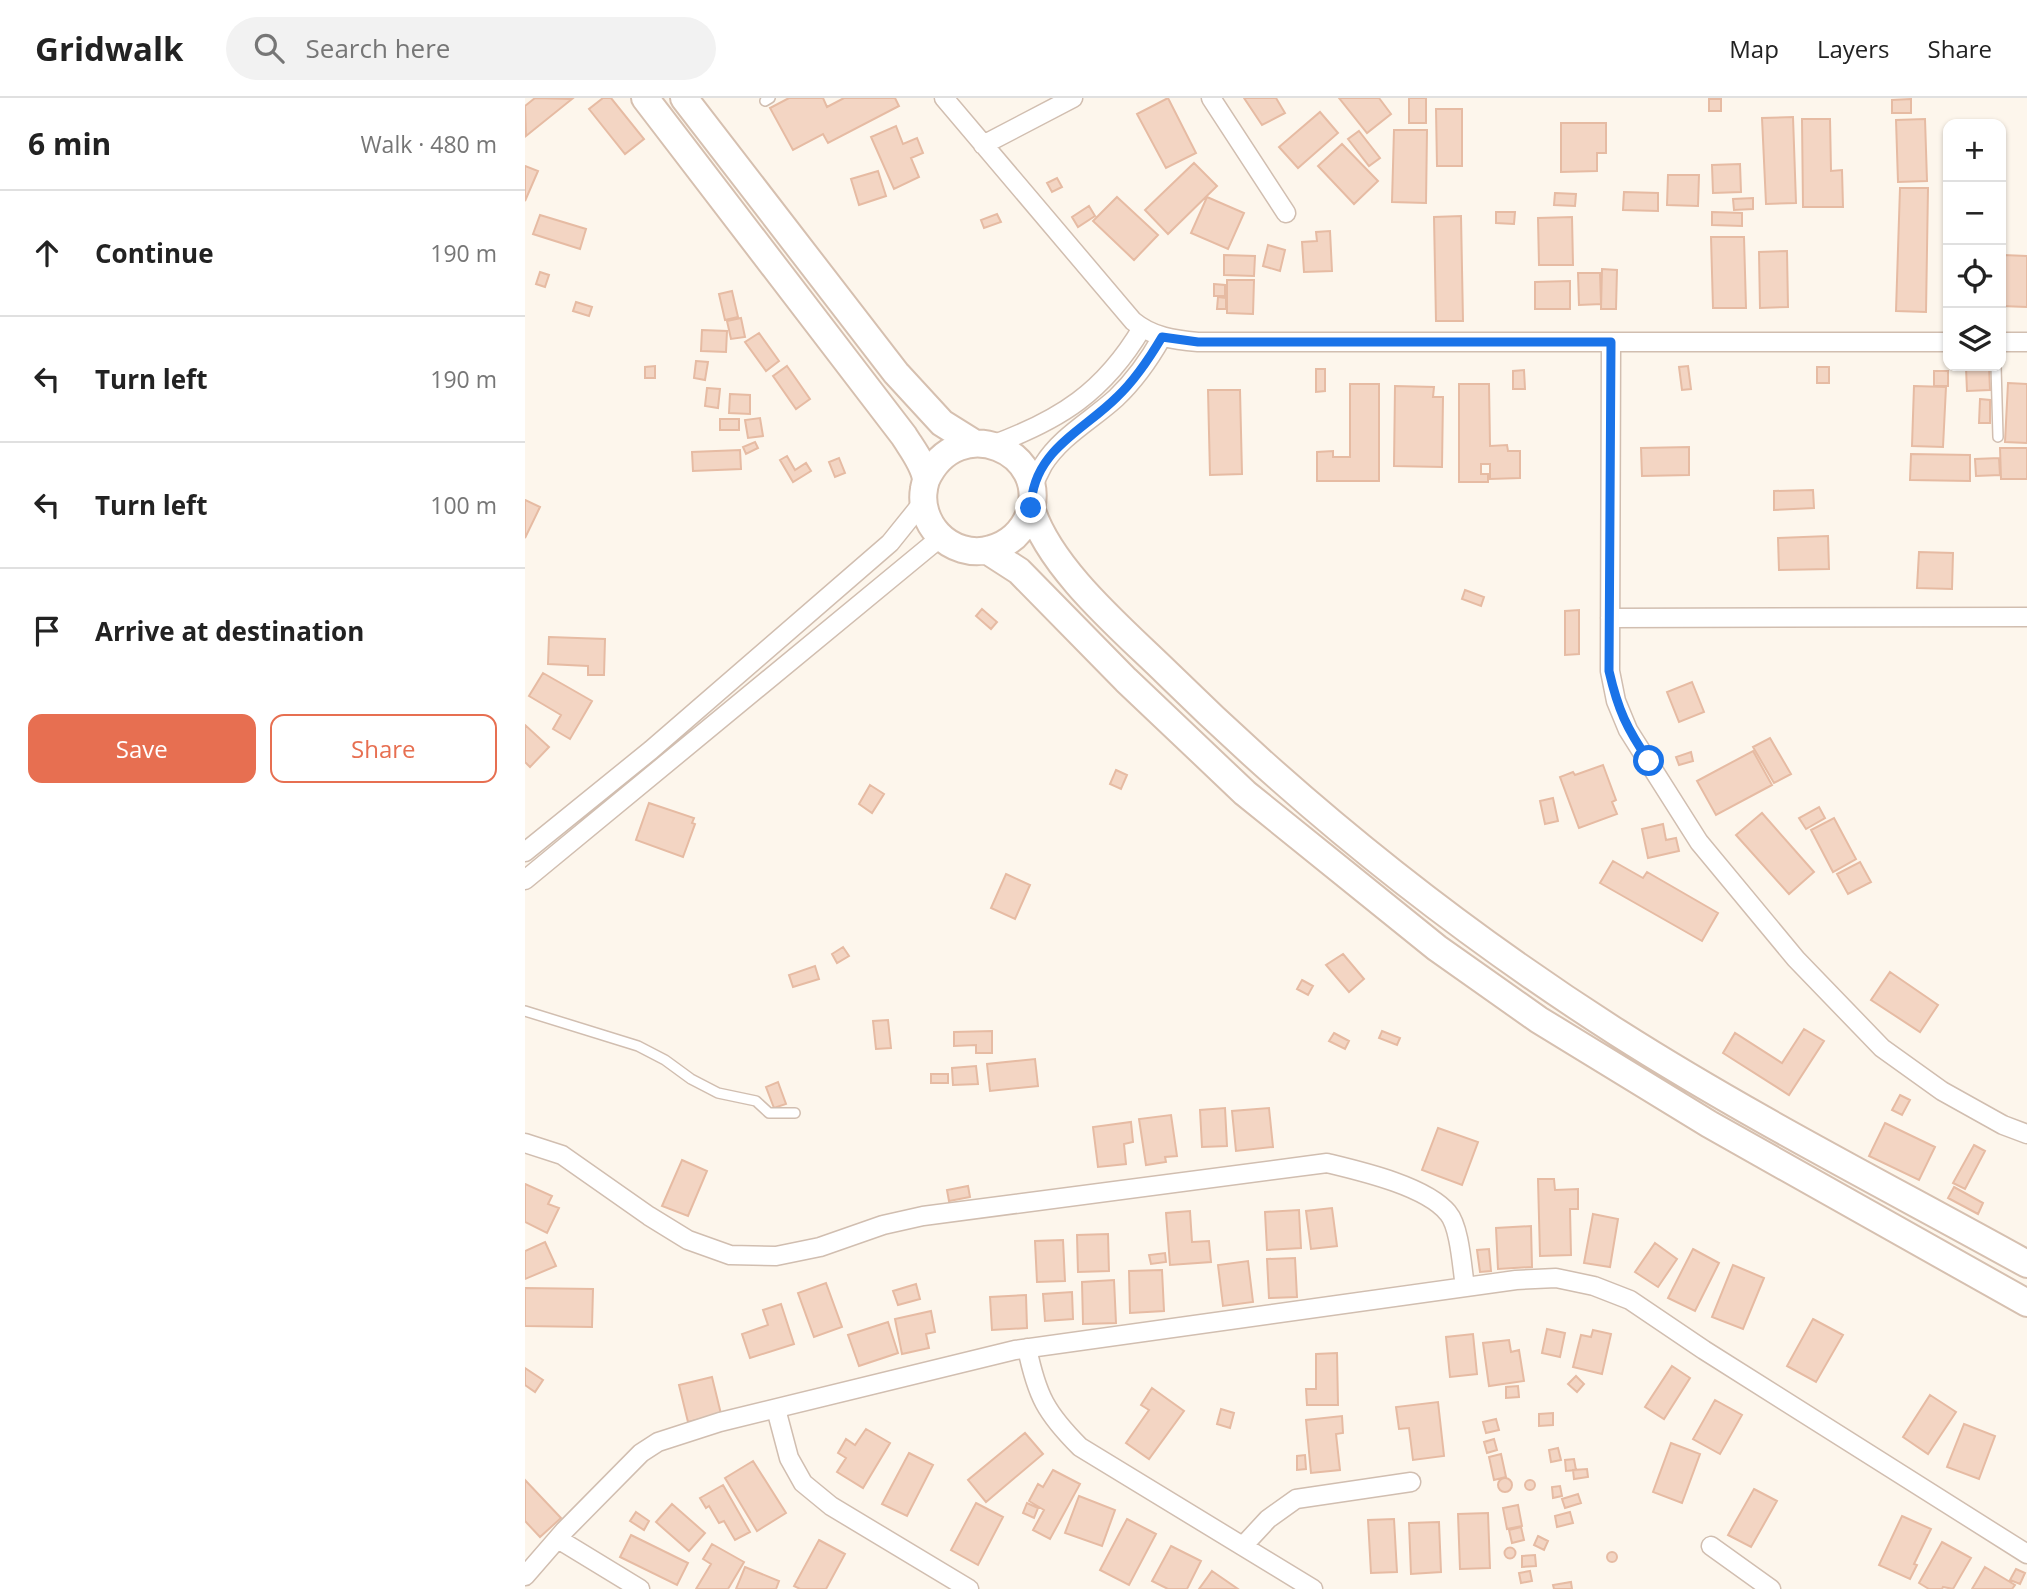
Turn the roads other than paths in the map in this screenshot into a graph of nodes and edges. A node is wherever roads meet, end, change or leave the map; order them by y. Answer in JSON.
{"nodes":[{"id":1,"x":645,"y":98,"type":"edge"},
{"id":2,"x":684,"y":98,"type":"edge"},
{"id":3,"x":944,"y":98,"type":"edge"},
{"id":4,"x":1073,"y":98,"type":"edge"},
{"id":5,"x":1211,"y":98,"type":"edge"},
{"id":6,"x":983,"y":145,"type":"junction"},
{"id":7,"x":1286,"y":213,"type":"dead end"},
{"id":8,"x":1142,"y":328,"type":"junction"},
{"id":9,"x":1162,"y":337,"type":"junction"},
{"id":10,"x":1611,"y":342,"type":"junction"},
{"id":11,"x":1943,"y":342,"type":"edge"},
{"id":12,"x":2006,"y":342,"type":"edge"},
{"id":13,"x":2027,"y":342,"type":"edge"},
{"id":14,"x":1996,"y":371,"type":"edge"},
{"id":15,"x":1998,"y":438,"type":"dead end"},
{"id":16,"x":983,"y":444,"type":"junction"},
{"id":17,"x":925,"y":491,"type":"junction"},
{"id":18,"x":1032,"y":499,"type":"junction"},
{"id":19,"x":941,"y":537,"type":"junction"},
{"id":20,"x":988,"y":551,"type":"junction"},
{"id":21,"x":2027,"y":617,"type":"edge"},
{"id":22,"x":1610,"y":618,"type":"junction"},
{"id":23,"x":525,"y":852,"type":"edge"},
{"id":24,"x":525,"y":880,"type":"edge"},
{"id":25,"x":525,"y":1011,"type":"edge"},
{"id":26,"x":795,"y":1113,"type":"dead end"},
{"id":27,"x":2027,"y":1134,"type":"edge"},
{"id":28,"x":525,"y":1143,"type":"edge"},
{"id":29,"x":2027,"y":1264,"type":"edge"},
{"id":30,"x":1465,"y":1287,"type":"junction"},
{"id":31,"x":2027,"y":1303,"type":"edge"},
{"id":32,"x":1027,"y":1348,"type":"junction"},
{"id":33,"x":776,"y":1409,"type":"junction"},
{"id":34,"x":1411,"y":1482,"type":"dead end"},
{"id":35,"x":558,"y":1539,"type":"junction"},
{"id":36,"x":1243,"y":1546,"type":"junction"},
{"id":37,"x":1711,"y":1546,"type":"dead end"},
{"id":38,"x":2027,"y":1554,"type":"edge"},
{"id":39,"x":525,"y":1576,"type":"edge"},
{"id":40,"x":640,"y":1589,"type":"edge"},
{"id":41,"x":969,"y":1589,"type":"edge"},
{"id":42,"x":1313,"y":1589,"type":"edge"},
{"id":43,"x":1771,"y":1589,"type":"edge"}],
"edges":[{"from":1,"to":17,"type":"main road"},
{"from":2,"to":16,"type":"main road"},
{"from":3,"to":6,"type":"street"},
{"from":4,"to":6,"type":"street"},
{"from":5,"to":7,"type":"street"},
{"from":6,"to":8,"type":"street"},
{"from":8,"to":9,"type":"street"},
{"from":8,"to":16,"type":"street"},
{"from":9,"to":10,"type":"street"},
{"from":9,"to":18,"type":"street"},
{"from":10,"to":11,"type":"street"},
{"from":10,"to":22,"type":"street"},
{"from":12,"to":13,"type":"street"},
{"from":14,"to":15,"type":"lane"},
{"from":16,"to":17,"type":"main road"},
{"from":16,"to":18,"type":"main road"},
{"from":17,"to":19,"type":"main road"},
{"from":17,"to":23,"type":"street"},
{"from":18,"to":20,"type":"main road"},
{"from":18,"to":29,"type":"main road"},
{"from":19,"to":20,"type":"main road"},
{"from":19,"to":24,"type":"street"},
{"from":20,"to":31,"type":"main road"},
{"from":21,"to":22,"type":"street"},
{"from":22,"to":27,"type":"street"},
{"from":25,"to":26,"type":"lane"},
{"from":28,"to":30,"type":"street"},
{"from":30,"to":32,"type":"street"},
{"from":30,"to":38,"type":"street"},
{"from":32,"to":33,"type":"street"},
{"from":32,"to":36,"type":"street"},
{"from":33,"to":35,"type":"street"},
{"from":33,"to":41,"type":"street"},
{"from":34,"to":36,"type":"street"},
{"from":35,"to":39,"type":"street"},
{"from":35,"to":40,"type":"street"},
{"from":36,"to":42,"type":"street"},
{"from":37,"to":43,"type":"street"}]}
